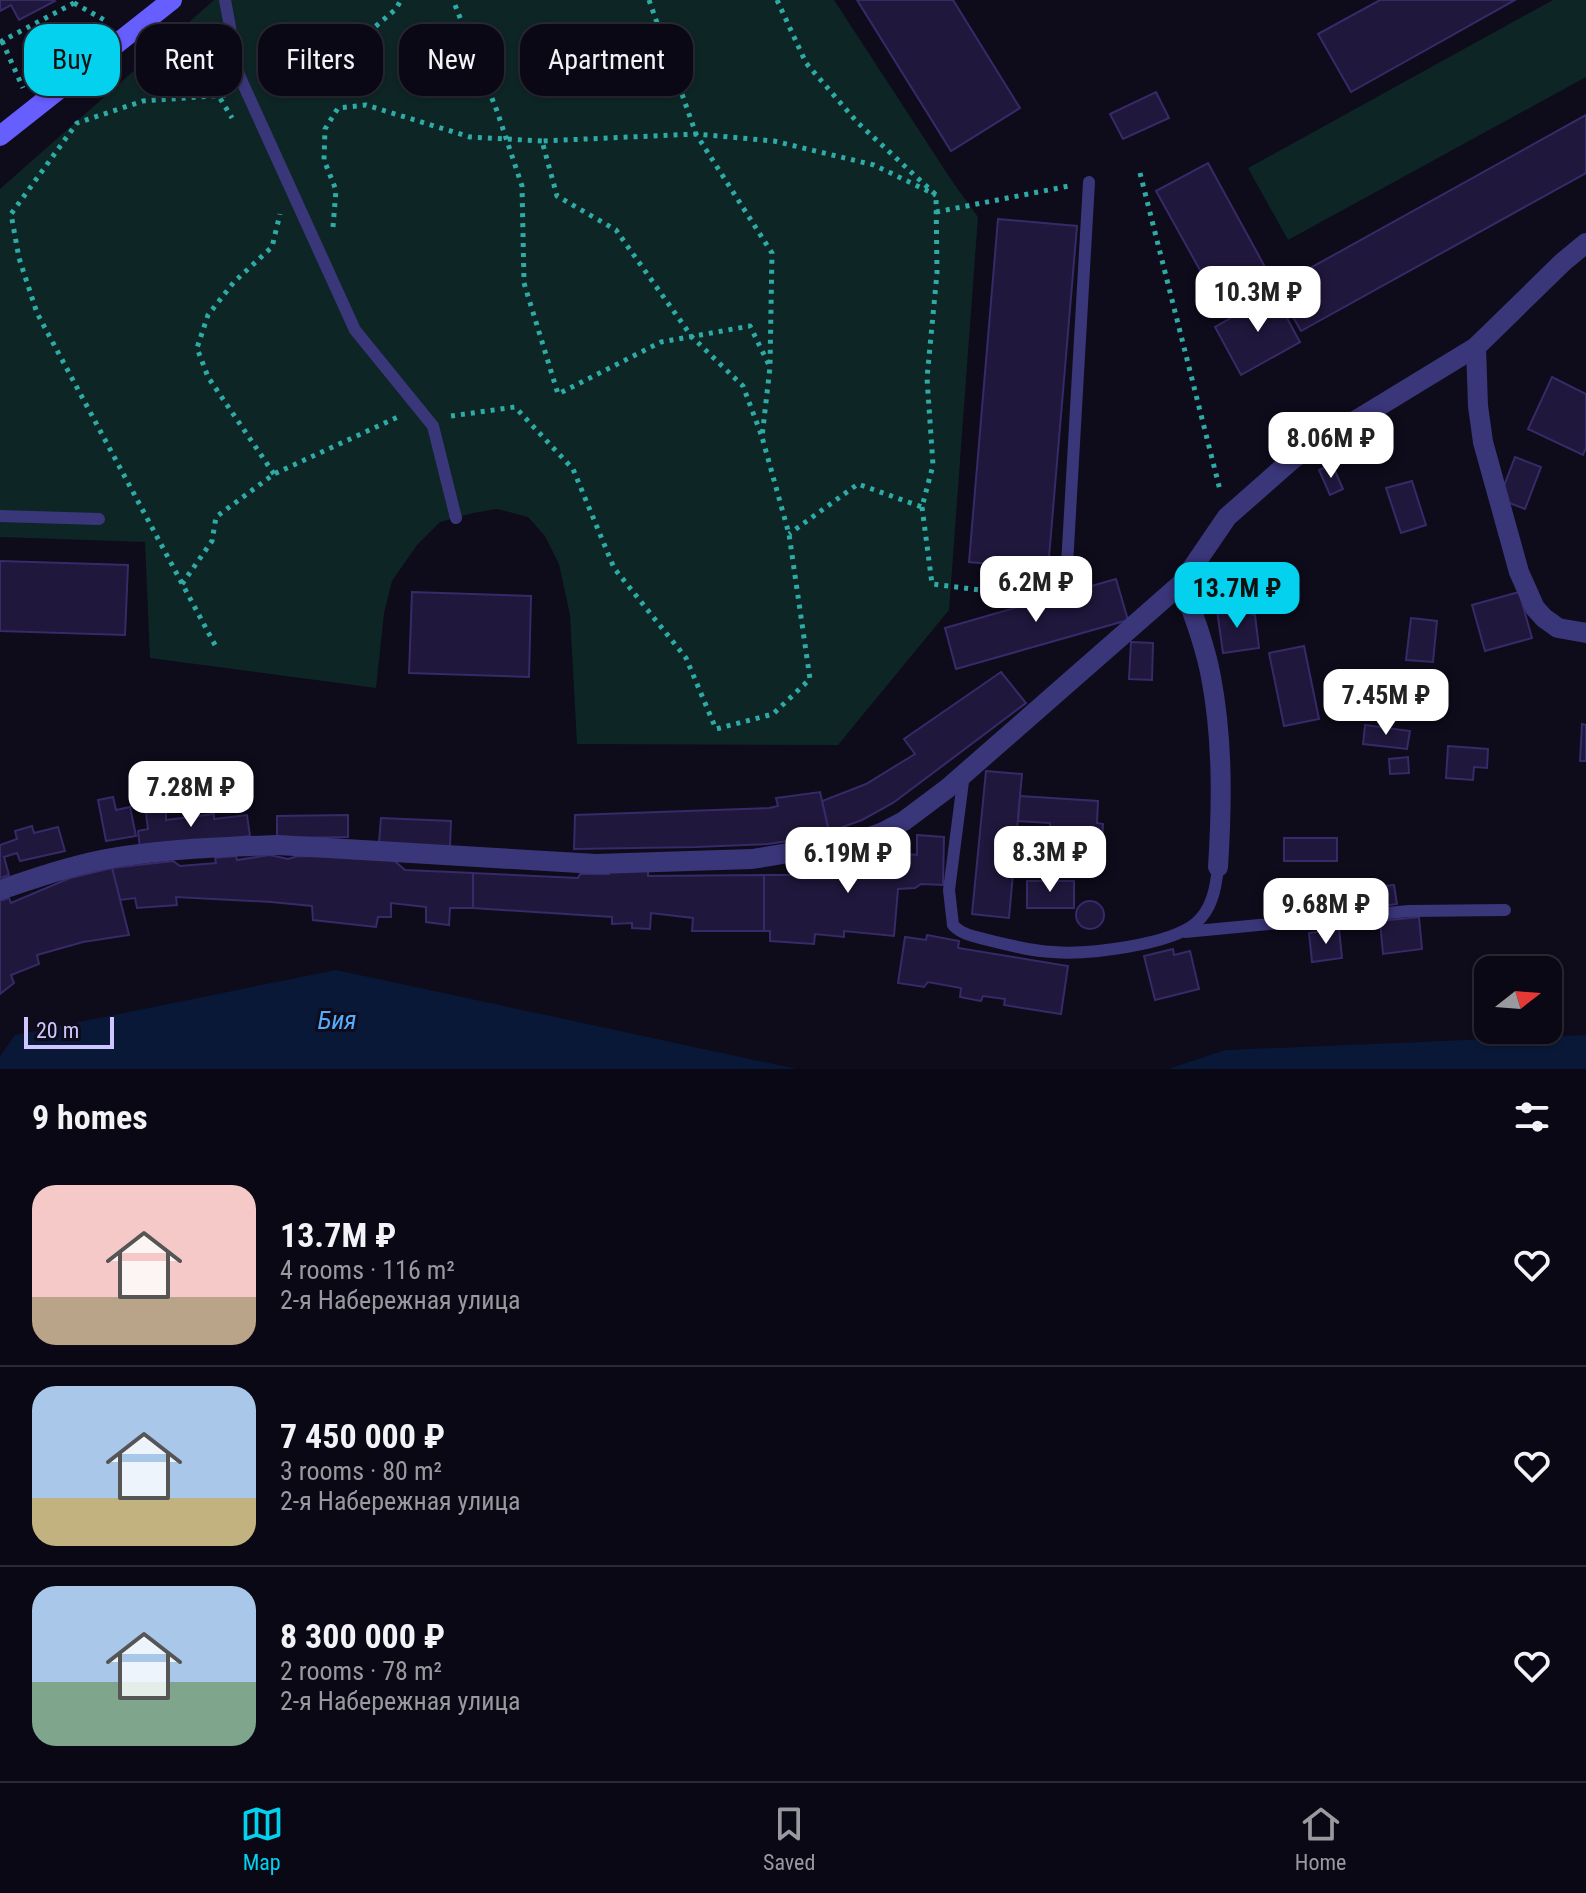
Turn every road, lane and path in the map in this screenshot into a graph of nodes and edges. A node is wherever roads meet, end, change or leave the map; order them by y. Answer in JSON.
{"nodes":[{"id":1,"x":172,"y":0,"type":"edge"},
{"id":2,"x":225,"y":0,"type":"edge"},
{"id":3,"x":401,"y":0,"type":"edge"},
{"id":4,"x":453,"y":0,"type":"edge"},
{"id":5,"x":649,"y":0,"type":"edge"},
{"id":6,"x":777,"y":0,"type":"edge"},
{"id":7,"x":73,"y":1,"type":"edge"},
{"id":8,"x":130,"y":33,"type":"junction"},
{"id":9,"x":1,"y":42,"type":"edge"},
{"id":10,"x":247,"y":92,"type":"junction"},
{"id":11,"x":33,"y":110,"type":"junction"},
{"id":12,"x":696,"y":134,"type":"junction"},
{"id":13,"x":0,"y":136,"type":"edge"},
{"id":14,"x":507,"y":140,"type":"junction"},
{"id":15,"x":542,"y":141,"type":"junction"},
{"id":16,"x":1140,"y":173,"type":"dead end"},
{"id":17,"x":1089,"y":182,"type":"joint"},
{"id":18,"x":936,"y":195,"type":"junction"},
{"id":19,"x":283,"y":201,"type":"dead end"},
{"id":20,"x":936,"y":212,"type":"junction"},
{"id":21,"x":1586,"y":243,"type":"edge"},
{"id":22,"x":326,"y":268,"type":"junction"},
{"id":23,"x":692,"y":337,"type":"junction"},
{"id":24,"x":1476,"y":347,"type":"junction"},
{"id":25,"x":770,"y":367,"type":"junction"},
{"id":26,"x":418,"y":407,"type":"junction"},
{"id":27,"x":433,"y":426,"type":"junction"},
{"id":28,"x":762,"y":437,"type":"junction"},
{"id":29,"x":274,"y":474,"type":"junction"},
{"id":30,"x":922,"y":507,"type":"junction"},
{"id":31,"x":0,"y":516,"type":"edge"},
{"id":32,"x":1227,"y":517,"type":"junction"},
{"id":33,"x":456,"y":518,"type":"dead end"},
{"id":34,"x":99,"y":519,"type":"dead end"},
{"id":35,"x":789,"y":534,"type":"junction"},
{"id":36,"x":1067,"y":565,"type":"joint"},
{"id":37,"x":1182,"y":583,"type":"junction"},
{"id":38,"x":182,"y":584,"type":"junction"},
{"id":39,"x":1586,"y":633,"type":"edge"},
{"id":40,"x":215,"y":645,"type":"dead end"},
{"id":41,"x":964,"y":774,"type":"junction"},
{"id":42,"x":1218,"y":867,"type":"joint"},
{"id":43,"x":0,"y":890,"type":"edge"},
{"id":44,"x":1505,"y":910,"type":"dead end"},
{"id":45,"x":1183,"y":932,"type":"junction"}],
"edges":[{"from":1,"to":8,"type":"street"},
{"from":2,"to":10,"type":"lane"},
{"from":3,"to":10,"type":"path"},
{"from":4,"to":14,"type":"path"},
{"from":5,"to":12,"type":"path"},
{"from":6,"to":18,"type":"path"},
{"from":7,"to":8,"type":"path"},
{"from":7,"to":9,"type":"path"},
{"from":8,"to":11,"type":"street"},
{"from":9,"to":11,"type":"path"},
{"from":10,"to":22,"type":"lane"},
{"from":10,"to":38,"type":"path"},
{"from":11,"to":13,"type":"street"},
{"from":12,"to":15,"type":"path"},
{"from":12,"to":18,"type":"path"},
{"from":12,"to":25,"type":"path"},
{"from":14,"to":15,"type":"path"},
{"from":14,"to":22,"type":"path"},
{"from":14,"to":23,"type":"path"},
{"from":15,"to":23,"type":"path"},
{"from":16,"to":32,"type":"path"},
{"from":17,"to":20,"type":"path"},
{"from":17,"to":36,"type":"lane"},
{"from":18,"to":20,"type":"path"},
{"from":19,"to":29,"type":"path"},
{"from":20,"to":30,"type":"path"},
{"from":21,"to":24,"type":"street"},
{"from":22,"to":26,"type":"lane"},
{"from":23,"to":25,"type":"path"},
{"from":23,"to":28,"type":"path"},
{"from":24,"to":32,"type":"street"},
{"from":24,"to":39,"type":"street"},
{"from":25,"to":28,"type":"path"},
{"from":26,"to":27,"type":"lane"},
{"from":26,"to":29,"type":"path"},
{"from":27,"to":33,"type":"lane"},
{"from":27,"to":35,"type":"path"},
{"from":28,"to":35,"type":"path"},
{"from":29,"to":38,"type":"path"},
{"from":30,"to":35,"type":"path"},
{"from":30,"to":36,"type":"path"},
{"from":31,"to":34,"type":"lane"},
{"from":32,"to":37,"type":"street"},
{"from":37,"to":41,"type":"street"},
{"from":37,"to":42,"type":"street"},
{"from":38,"to":40,"type":"path"},
{"from":41,"to":43,"type":"street"},
{"from":41,"to":45,"type":"lane"},
{"from":42,"to":45,"type":"lane"},
{"from":44,"to":45,"type":"lane"}]}
